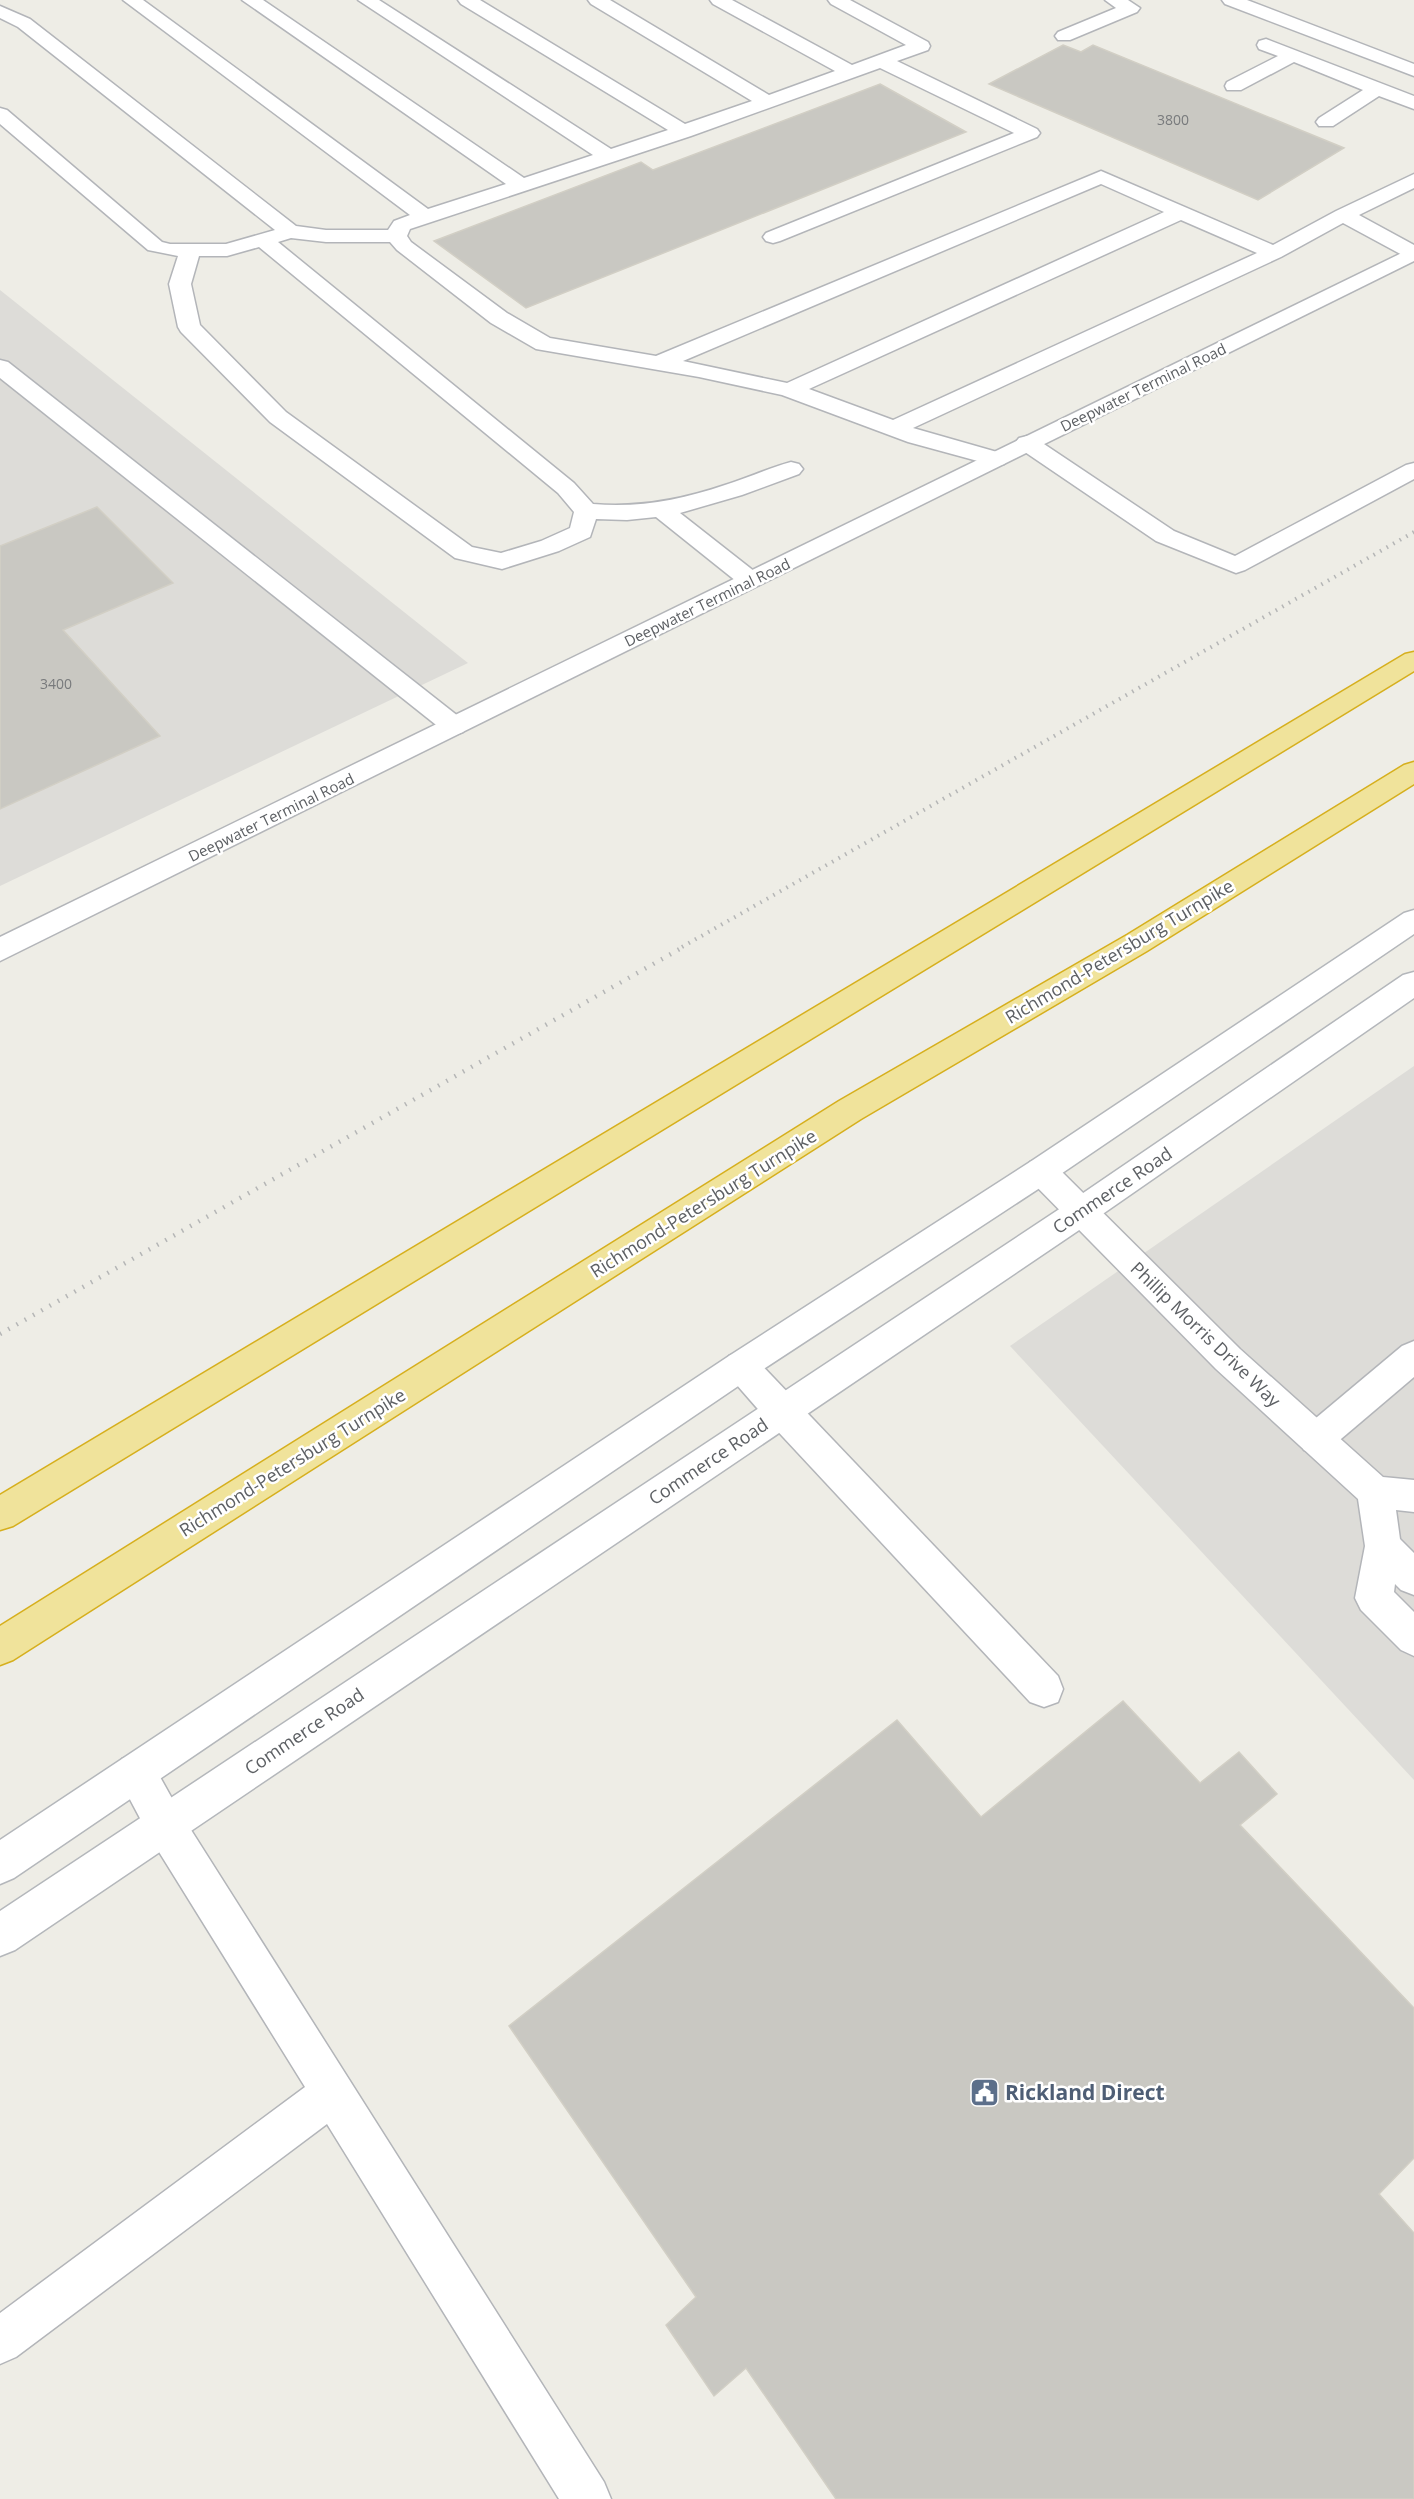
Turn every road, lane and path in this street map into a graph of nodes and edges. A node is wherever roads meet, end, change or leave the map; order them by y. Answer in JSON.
{"nodes":[{"id":1,"x":132,"y":0,"type":"edge"},
{"id":2,"x":251,"y":0,"type":"edge"},
{"id":3,"x":367,"y":0,"type":"edge"},
{"id":4,"x":467,"y":0,"type":"edge"},
{"id":5,"x":597,"y":0,"type":"edge"},
{"id":6,"x":719,"y":0,"type":"edge"},
{"id":7,"x":1114,"y":0,"type":"edge"},
{"id":8,"x":1231,"y":0,"type":"edge"},
{"id":9,"x":846,"y":2,"type":"edge"},
{"id":10,"x":0,"y":11,"type":"edge"},
{"id":11,"x":1064,"y":36,"type":"dead end"},
{"id":12,"x":1266,"y":45,"type":"dead end"},
{"id":13,"x":1292,"y":56,"type":"junction"},
{"id":14,"x":881,"y":61,"type":"junction"},
{"id":15,"x":1414,"y":70,"type":"edge"},
{"id":16,"x":850,"y":72,"type":"junction"},
{"id":17,"x":1234,"y":86,"type":"dead end"},
{"id":18,"x":1377,"y":89,"type":"junction"},
{"id":19,"x":767,"y":102,"type":"junction"},
{"id":20,"x":1414,"y":103,"type":"edge"},
{"id":21,"x":0,"y":114,"type":"edge"},
{"id":22,"x":1326,"y":122,"type":"dead end"},
{"id":23,"x":684,"y":132,"type":"junction"},
{"id":24,"x":608,"y":156,"type":"junction"},
{"id":25,"x":1414,"y":180,"type":"edge"},
{"id":26,"x":520,"y":185,"type":"junction"},
{"id":27,"x":1182,"y":212,"type":"junction"},
{"id":28,"x":1343,"y":215,"type":"junction"},
{"id":29,"x":425,"y":217,"type":"junction"},
{"id":30,"x":290,"y":232,"type":"junction"},
{"id":31,"x":396,"y":237,"type":"junction"},
{"id":32,"x":773,"y":237,"type":"dead end"},
{"id":33,"x":264,"y":240,"type":"junction"},
{"id":34,"x":190,"y":251,"type":"junction"},
{"id":35,"x":1274,"y":253,"type":"junction"},
{"id":36,"x":1414,"y":253,"type":"edge"},
{"id":37,"x":658,"y":363,"type":"junction"},
{"id":38,"x":0,"y":367,"type":"edge"},
{"id":39,"x":789,"y":390,"type":"junction"},
{"id":40,"x":895,"y":428,"type":"junction"},
{"id":41,"x":1027,"y":443,"type":"junction"},
{"id":42,"x":996,"y":459,"type":"junction"},
{"id":43,"x":791,"y":469,"type":"dead end"},
{"id":44,"x":1414,"y":470,"type":"edge"},
{"id":45,"x":658,"y":508,"type":"junction"},
{"id":46,"x":586,"y":511,"type":"junction"},
{"id":47,"x":750,"y":580,"type":"junction"},
{"id":48,"x":1414,"y":660,"type":"edge"},
{"id":49,"x":454,"y":726,"type":"junction"},
{"id":50,"x":1414,"y":771,"type":"edge"},
{"id":51,"x":1414,"y":920,"type":"edge"},
{"id":52,"x":0,"y":951,"type":"edge"},
{"id":53,"x":1414,"y":983,"type":"edge"},
{"id":54,"x":1041,"y":1171,"type":"junction"},
{"id":55,"x":1082,"y":1211,"type":"junction"},
{"id":56,"x":1414,"y":1356,"type":"edge"},
{"id":57,"x":741,"y":1366,"type":"junction"},
{"id":58,"x":782,"y":1412,"type":"junction"},
{"id":59,"x":1316,"y":1439,"type":"junction"},
{"id":60,"x":1375,"y":1492,"type":"junction"},
{"id":61,"x":1414,"y":1497,"type":"edge"},
{"id":62,"x":0,"y":1514,"type":"edge"},
{"id":63,"x":1383,"y":1546,"type":"junction"},
{"id":64,"x":1414,"y":1578,"type":"edge"},
{"id":65,"x":1414,"y":1638,"type":"edge"},
{"id":66,"x":0,"y":1647,"type":"edge"},
{"id":67,"x":1044,"y":1689,"type":"dead end"},
{"id":68,"x":136,"y":1773,"type":"junction"},
{"id":69,"x":165,"y":1825,"type":"junction"},
{"id":70,"x":0,"y":1864,"type":"edge"},
{"id":71,"x":0,"y":1935,"type":"edge"},
{"id":72,"x":334,"y":2092,"type":"junction"},
{"id":73,"x":0,"y":2341,"type":"edge"},
{"id":74,"x":587,"y":2499,"type":"edge"}],
"edges":[{"from":1,"to":29,"type":"main road"},
{"from":2,"to":26,"type":"main road"},
{"from":3,"to":24,"type":"main road"},
{"from":4,"to":23,"type":"main road"},
{"from":5,"to":19,"type":"main road"},
{"from":6,"to":16,"type":"main road"},
{"from":7,"to":11,"type":"main road"},
{"from":8,"to":15,"type":"main road"},
{"from":9,"to":14,"type":"main road"},
{"from":10,"to":30,"type":"main road"},
{"from":12,"to":13,"type":"main road"},
{"from":13,"to":17,"type":"main road"},
{"from":13,"to":18,"type":"main road"},
{"from":14,"to":16,"type":"main road"},
{"from":14,"to":32,"type":"main road"},
{"from":16,"to":19,"type":"main road"},
{"from":18,"to":20,"type":"main road"},
{"from":18,"to":22,"type":"main road"},
{"from":19,"to":23,"type":"main road"},
{"from":21,"to":34,"type":"main road"},
{"from":23,"to":24,"type":"main road"},
{"from":24,"to":26,"type":"main road"},
{"from":25,"to":28,"type":"main road"},
{"from":26,"to":29,"type":"main road"},
{"from":27,"to":35,"type":"main road"},
{"from":27,"to":37,"type":"main road"},
{"from":27,"to":39,"type":"main road"},
{"from":28,"to":35,"type":"main road"},
{"from":28,"to":36,"type":"main road"},
{"from":29,"to":31,"type":"main road"},
{"from":30,"to":31,"type":"main road"},
{"from":30,"to":33,"type":"main road"},
{"from":31,"to":37,"type":"main road"},
{"from":33,"to":34,"type":"main road"},
{"from":33,"to":46,"type":"main road"},
{"from":34,"to":46,"type":"main road"},
{"from":35,"to":40,"type":"main road"},
{"from":36,"to":41,"type":"main road","name":"Deepwater Terminal Road"},
{"from":37,"to":39,"type":"main road"},
{"from":38,"to":49,"type":"main road"},
{"from":39,"to":40,"type":"main road"},
{"from":40,"to":42,"type":"main road"},
{"from":41,"to":42,"type":"main road","name":"Deepwater Terminal Road"},
{"from":41,"to":44,"type":"main road"},
{"from":42,"to":47,"type":"main road","name":"Deepwater Terminal Road"},
{"from":43,"to":45,"type":"main road"},
{"from":45,"to":46,"type":"main road"},
{"from":45,"to":47,"type":"main road"},
{"from":47,"to":49,"type":"main road","name":"Deepwater Terminal Road"},
{"from":48,"to":62,"type":"highway"},
{"from":49,"to":52,"type":"main road","name":"Deepwater Terminal Road"},
{"from":50,"to":66,"type":"highway","name":"Richmond-Petersburg Turnpike"},
{"from":51,"to":54,"type":"main road"},
{"from":53,"to":55,"type":"main road","name":"Commerce Road"},
{"from":54,"to":55,"type":"main road","name":"Phillip Morris Drive Way"},
{"from":54,"to":57,"type":"main road"},
{"from":55,"to":58,"type":"main road","name":"Commerce Road"},
{"from":55,"to":59,"type":"main road","name":"Phillip Morris Drive Way"},
{"from":56,"to":59,"type":"main road"},
{"from":57,"to":58,"type":"main road"},
{"from":57,"to":68,"type":"main road"},
{"from":58,"to":67,"type":"main road"},
{"from":58,"to":69,"type":"main road","name":"Commerce Road"},
{"from":59,"to":60,"type":"main road","name":"Phillip Morris Drive Way"},
{"from":60,"to":61,"type":"main road"},
{"from":60,"to":63,"type":"main road"},
{"from":63,"to":64,"type":"main road"},
{"from":63,"to":65,"type":"main road"},
{"from":68,"to":69,"type":"main road"},
{"from":68,"to":70,"type":"main road"},
{"from":69,"to":71,"type":"main road","name":"Commerce Road"},
{"from":69,"to":72,"type":"main road"},
{"from":72,"to":73,"type":"main road"},
{"from":72,"to":74,"type":"main road"}]}
